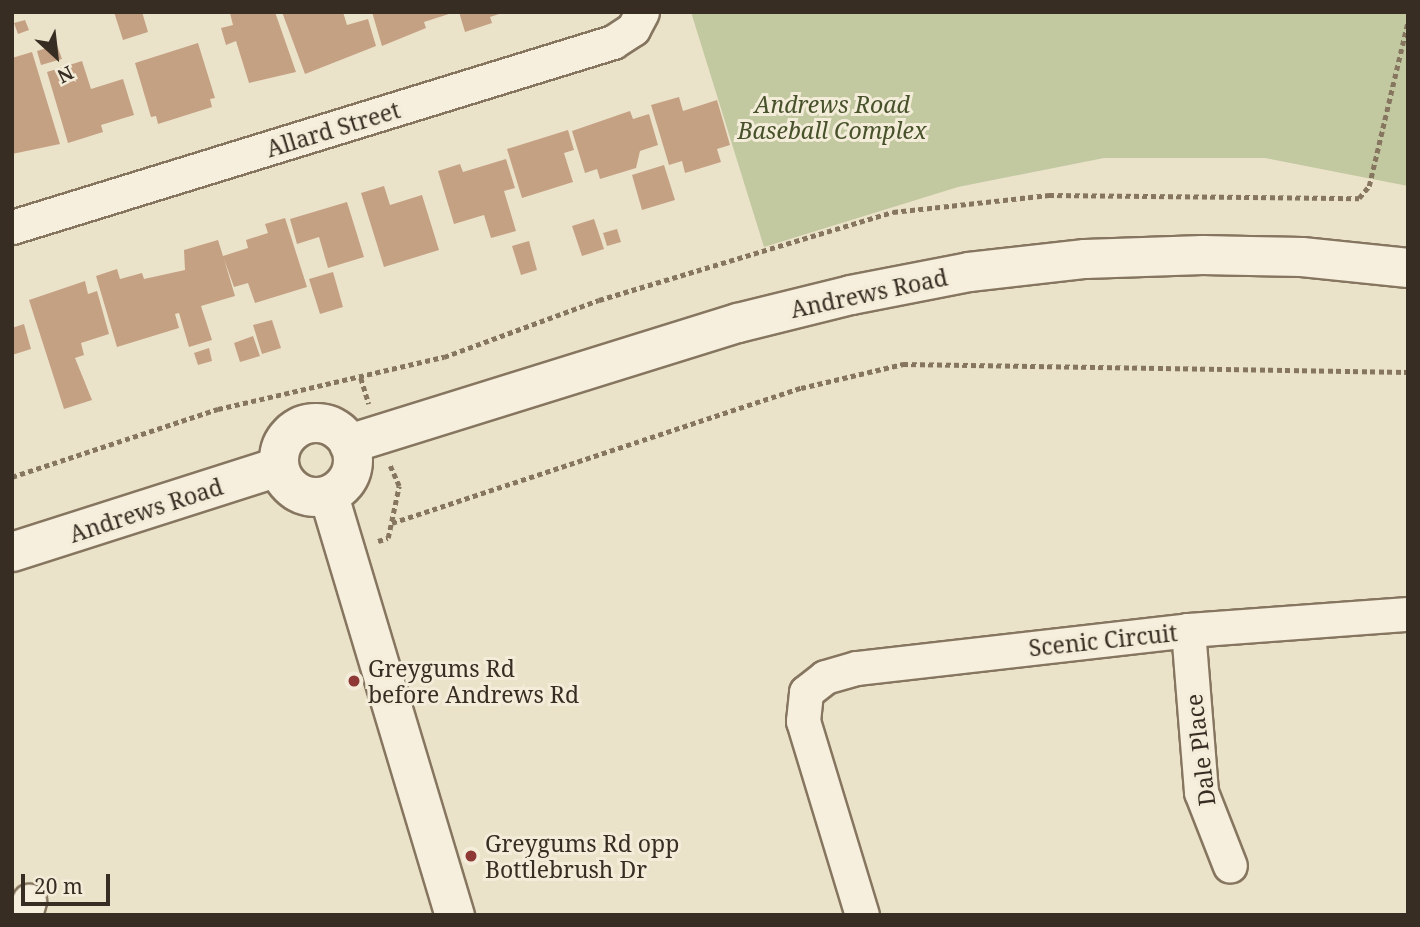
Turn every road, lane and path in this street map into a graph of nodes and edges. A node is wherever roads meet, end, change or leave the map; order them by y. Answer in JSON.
{"nodes":[{"id":1,"x":642,"y":12,"type":"edge"},
{"id":2,"x":1408,"y":21,"type":"edge"},
{"id":3,"x":12,"y":227,"type":"edge"},
{"id":4,"x":1408,"y":268,"type":"edge"},
{"id":5,"x":1408,"y":372,"type":"edge"},
{"id":6,"x":361,"y":378,"type":"junction"},
{"id":7,"x":371,"y":410,"type":"dead end"},
{"id":8,"x":349,"y":444,"type":"junction"},
{"id":9,"x":390,"y":466,"type":"dead end"},
{"id":10,"x":278,"y":467,"type":"junction"},
{"id":11,"x":12,"y":477,"type":"edge"},
{"id":12,"x":329,"y":496,"type":"junction"},
{"id":13,"x":392,"y":523,"type":"junction"},
{"id":14,"x":372,"y":542,"type":"dead end"},
{"id":15,"x":12,"y":552,"type":"edge"},
{"id":16,"x":1408,"y":614,"type":"edge"},
{"id":17,"x":1188,"y":630,"type":"junction"},
{"id":18,"x":1230,"y":866,"type":"dead end"},
{"id":19,"x":455,"y":915,"type":"edge"},
{"id":20,"x":862,"y":915,"type":"edge"}],
"edges":[{"from":1,"to":3,"type":"street","name":"Allard Street"},
{"from":2,"to":6,"type":"path"},
{"from":4,"to":8,"type":"main road","name":"Andrews Road"},
{"from":5,"to":13,"type":"path"},
{"from":6,"to":7,"type":"path"},
{"from":6,"to":11,"type":"path"},
{"from":8,"to":10,"type":"main road"},
{"from":8,"to":12,"type":"main road"},
{"from":9,"to":13,"type":"path"},
{"from":10,"to":12,"type":"main road"},
{"from":10,"to":15,"type":"main road","name":"Andrews Road"},
{"from":12,"to":19,"type":"main road"},
{"from":13,"to":14,"type":"path"},
{"from":16,"to":17,"type":"street","name":"Scenic Circuit"},
{"from":17,"to":18,"type":"street","name":"Dale Place"},
{"from":17,"to":20,"type":"street","name":"Scenic Circuit"}]}
